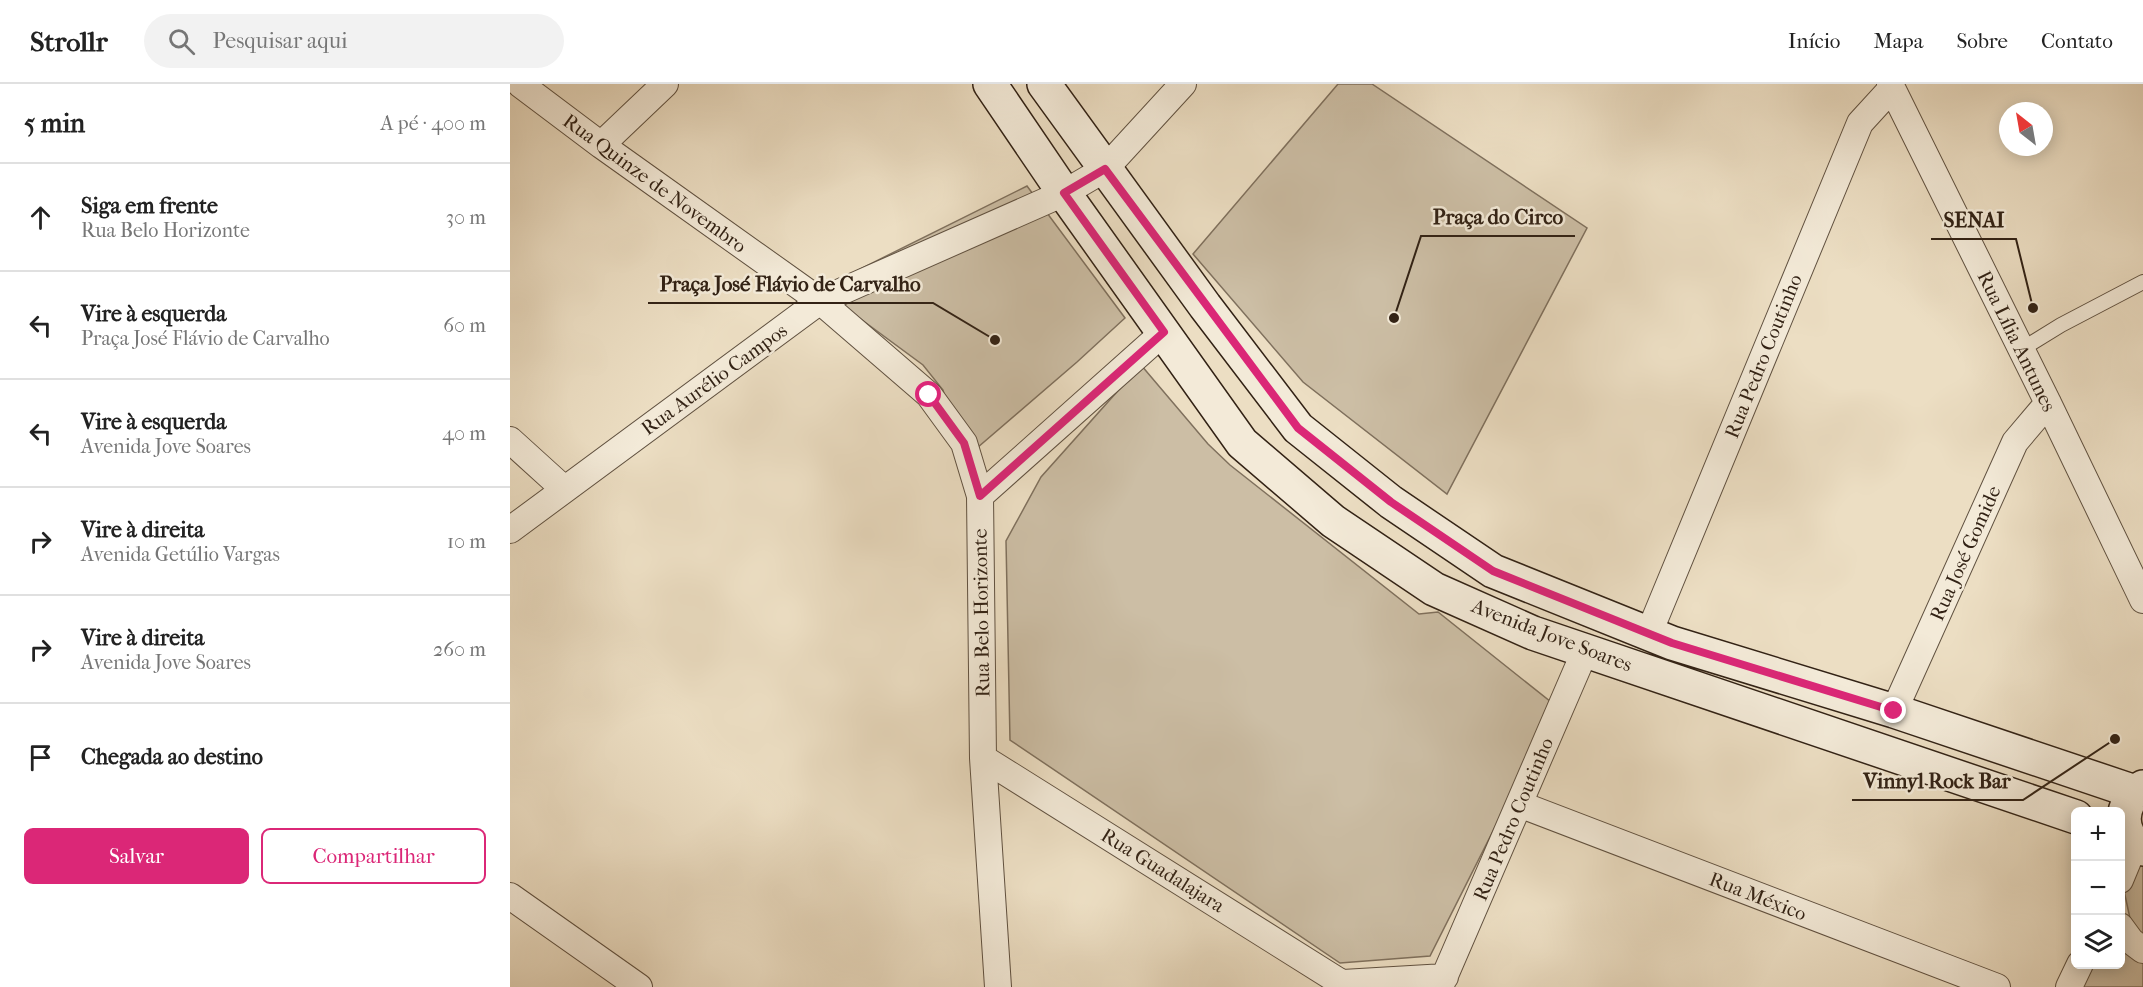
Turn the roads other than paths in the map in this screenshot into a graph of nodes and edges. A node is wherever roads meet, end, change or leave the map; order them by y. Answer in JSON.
{"nodes":[{"id":1,"x":520,"y":84,"type":"edge"},
{"id":2,"x":664,"y":84,"type":"edge"},
{"id":3,"x":990,"y":84,"type":"edge"},
{"id":4,"x":1044,"y":84,"type":"edge"},
{"id":5,"x":1183,"y":84,"type":"edge"},
{"id":6,"x":1891,"y":86,"type":"edge"},
{"id":7,"x":601,"y":145,"type":"junction"},
{"id":8,"x":1105,"y":169,"type":"junction"},
{"id":9,"x":1064,"y":193,"type":"junction"},
{"id":10,"x":2143,"y":282,"type":"edge"},
{"id":11,"x":820,"y":301,"type":"junction"},
{"id":12,"x":1164,"y":332,"type":"junction"},
{"id":13,"x":2022,"y":349,"type":"junction"},
{"id":14,"x":2048,"y":403,"type":"junction"},
{"id":15,"x":510,"y":440,"type":"edge"},
{"id":16,"x":564,"y":489,"type":"junction"},
{"id":17,"x":980,"y":496,"type":"junction"},
{"id":18,"x":510,"y":530,"type":"edge"},
{"id":19,"x":2143,"y":600,"type":"edge"},
{"id":20,"x":1649,"y":633,"type":"junction"},
{"id":21,"x":1585,"y":651,"type":"junction"},
{"id":22,"x":1894,"y":711,"type":"junction"},
{"id":23,"x":983,"y":758,"type":"junction"},
{"id":24,"x":2139,"y":790,"type":"edge"},
{"id":25,"x":1519,"y":804,"type":"junction"},
{"id":26,"x":2071,"y":815,"type":"edge"},
{"id":27,"x":2132,"y":840,"type":"edge"},
{"id":28,"x":2125,"y":865,"type":"edge"},
{"id":29,"x":510,"y":896,"type":"edge"},
{"id":30,"x":2125,"y":933,"type":"edge"},
{"id":31,"x":2143,"y":950,"type":"edge"},
{"id":32,"x":2078,"y":969,"type":"edge"},
{"id":33,"x":1442,"y":982,"type":"edge"},
{"id":34,"x":1345,"y":985,"type":"edge"},
{"id":35,"x":639,"y":987,"type":"edge"},
{"id":36,"x":998,"y":987,"type":"edge"},
{"id":37,"x":1997,"y":987,"type":"edge"},
{"id":38,"x":2069,"y":987,"type":"edge"}],
"edges":[{"from":1,"to":7,"type":"street","name":"Rua Quinze de Novembro"},
{"from":2,"to":7,"type":"street"},
{"from":3,"to":9,"type":"main road","name":"Avenida Jove Soares"},
{"from":4,"to":8,"type":"main road","name":"Avenida Jove Soares"},
{"from":5,"to":8,"type":"street","name":"Rua Aurélio Campos"},
{"from":6,"to":13,"type":"street","name":"Rua Lília Antunes"},
{"from":6,"to":20,"type":"street","name":"Rua Pedro Coutinho"},
{"from":7,"to":11,"type":"street","name":"Rua Quinze de Novembro"},
{"from":8,"to":9,"type":"street","name":"Rua Aurélio Campos"},
{"from":8,"to":20,"type":"main road","name":"Avenida Jove Soares"},
{"from":9,"to":11,"type":"street","name":"Rua Aurélio Campos"},
{"from":9,"to":12,"type":"main road","name":"Avenida Jove Soares"},
{"from":10,"to":13,"type":"lane"},
{"from":11,"to":16,"type":"street","name":"Rua Aurélio Campos"},
{"from":11,"to":17,"type":"street","name":"Rua Belo Horizonte"},
{"from":12,"to":17,"type":"street"},
{"from":12,"to":21,"type":"main road","name":"Avenida Jove Soares"},
{"from":13,"to":14,"type":"street","name":"Rua Lília Antunes"},
{"from":14,"to":19,"type":"street","name":"Rua Lília Antunes"},
{"from":14,"to":22,"type":"street","name":"Rua José Gomide"},
{"from":15,"to":16,"type":"street"},
{"from":16,"to":18,"type":"street","name":"Rua Aurélio Campos"},
{"from":17,"to":23,"type":"street","name":"Rua Belo Horizonte"},
{"from":20,"to":22,"type":"main road","name":"Avenida Jove Soares"},
{"from":21,"to":25,"type":"street","name":"Rua Pedro Coutinho"},
{"from":21,"to":26,"type":"main road","name":"Avenida Jove Soares"},
{"from":22,"to":24,"type":"main road","name":"Avenida Jove Soares"},
{"from":23,"to":34,"type":"street","name":"Rua Guadalajara"},
{"from":23,"to":36,"type":"street","name":"Rua Belo Horizonte"},
{"from":24,"to":27,"type":"main road"},
{"from":25,"to":33,"type":"street","name":"Rua Pedro Coutinho"},
{"from":25,"to":37,"type":"street","name":"Rua México"},
{"from":27,"to":28,"type":"street"},
{"from":29,"to":35,"type":"street"},
{"from":30,"to":31,"type":"street"},
{"from":32,"to":38,"type":"street"},
{"from":33,"to":34,"type":"street","name":"Rua Guadalajara"}]}
